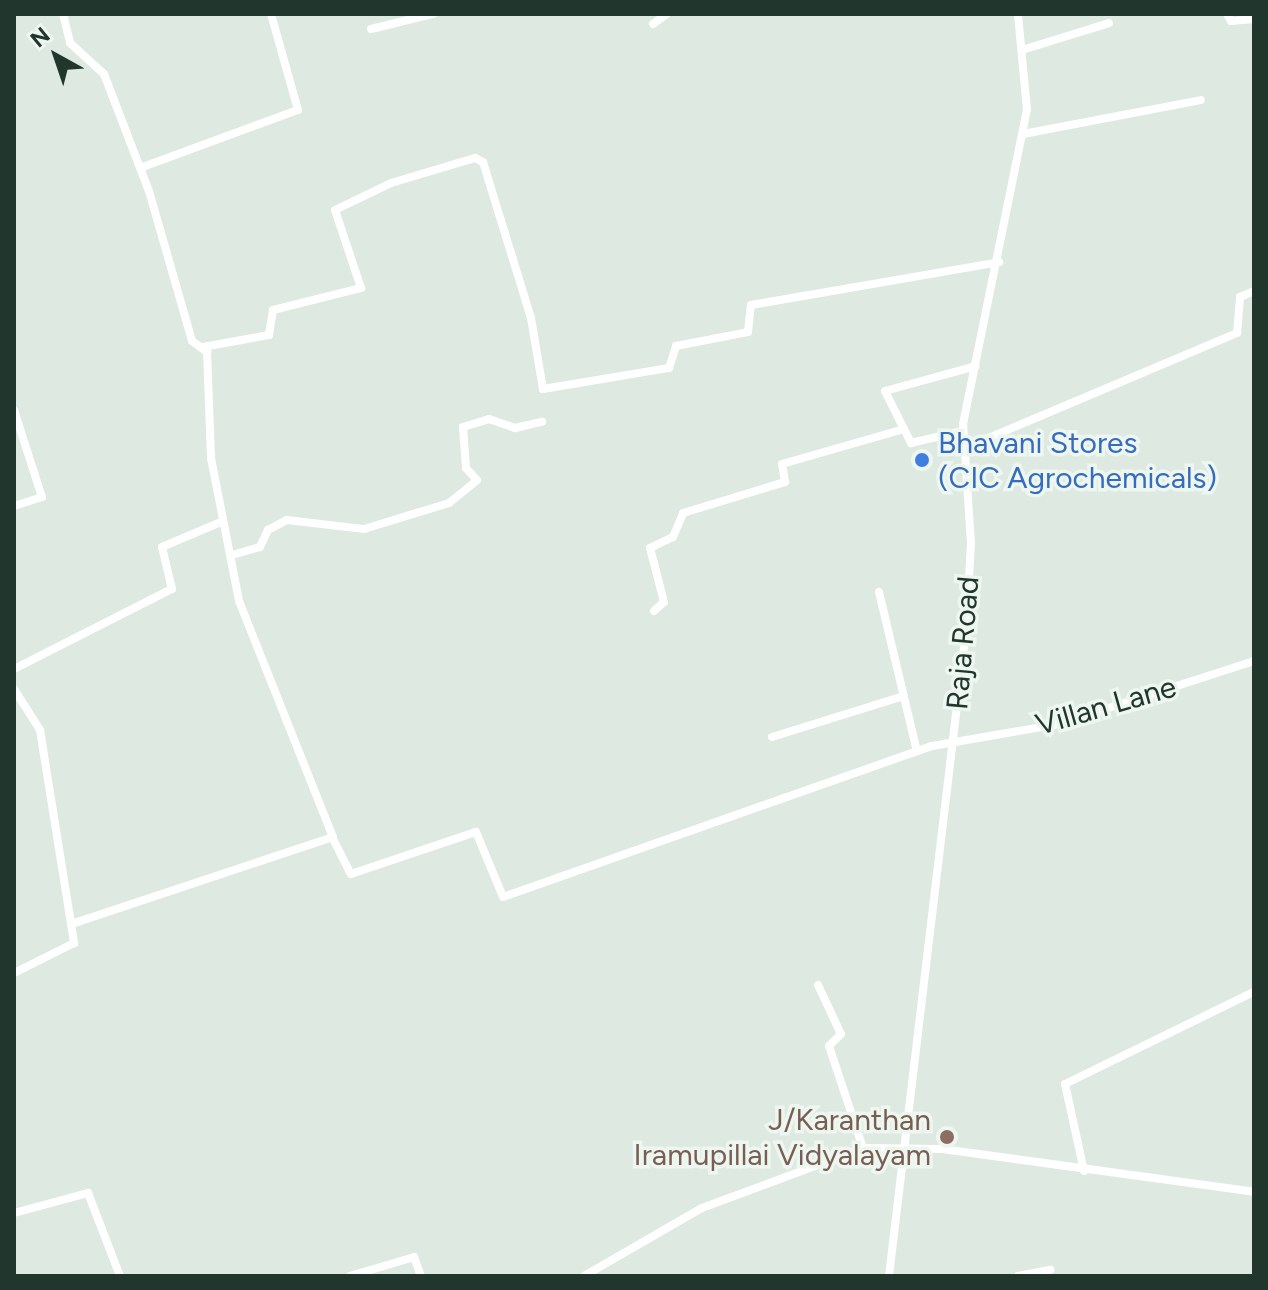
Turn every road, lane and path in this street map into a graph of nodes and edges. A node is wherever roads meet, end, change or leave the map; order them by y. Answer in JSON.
{"nodes":[{"id":1,"x":63,"y":14,"type":"edge"},
{"id":2,"x":271,"y":14,"type":"edge"},
{"id":3,"x":433,"y":14,"type":"edge"},
{"id":4,"x":667,"y":14,"type":"edge"},
{"id":5,"x":1018,"y":14,"type":"edge"},
{"id":6,"x":1227,"y":14,"type":"edge"},
{"id":7,"x":1254,"y":19,"type":"edge"},
{"id":8,"x":1109,"y":23,"type":"dead end"},
{"id":9,"x":653,"y":24,"type":"dead end"},
{"id":10,"x":371,"y":29,"type":"dead end"},
{"id":11,"x":1022,"y":50,"type":"junction"},
{"id":12,"x":1201,"y":100,"type":"dead end"},
{"id":13,"x":1023,"y":134,"type":"junction"},
{"id":14,"x":140,"y":168,"type":"junction"},
{"id":15,"x":999,"y":262,"type":"junction"},
{"id":16,"x":1254,"y":291,"type":"edge"},
{"id":17,"x":203,"y":347,"type":"junction"},
{"id":18,"x":976,"y":366,"type":"junction"},
{"id":19,"x":14,"y":410,"type":"edge"},
{"id":20,"x":542,"y":422,"type":"dead end"},
{"id":21,"x":904,"y":429,"type":"junction"},
{"id":22,"x":962,"y":431,"type":"junction"},
{"id":23,"x":960,"y":450,"type":"junction"},
{"id":24,"x":14,"y":506,"type":"edge"},
{"id":25,"x":221,"y":522,"type":"junction"},
{"id":26,"x":232,"y":555,"type":"junction"},
{"id":27,"x":879,"y":592,"type":"dead end"},
{"id":28,"x":654,"y":611,"type":"dead end"},
{"id":29,"x":1254,"y":661,"type":"edge"},
{"id":30,"x":14,"y":669,"type":"edge"},
{"id":31,"x":14,"y":689,"type":"edge"},
{"id":32,"x":904,"y":696,"type":"junction"},
{"id":33,"x":772,"y":737,"type":"dead end"},
{"id":34,"x":955,"y":741,"type":"junction"},
{"id":35,"x":917,"y":751,"type":"junction"},
{"id":36,"x":333,"y":839,"type":"junction"},
{"id":37,"x":71,"y":924,"type":"junction"},
{"id":38,"x":14,"y":973,"type":"edge"},
{"id":39,"x":818,"y":985,"type":"dead end"},
{"id":40,"x":1254,"y":992,"type":"edge"},
{"id":41,"x":863,"y":1148,"type":"junction"},
{"id":42,"x":902,"y":1148,"type":"junction"},
{"id":43,"x":1084,"y":1171,"type":"junction"},
{"id":44,"x":1254,"y":1192,"type":"edge"},
{"id":45,"x":14,"y":1213,"type":"edge"},
{"id":46,"x":1050,"y":1270,"type":"dead end"},
{"id":47,"x":120,"y":1276,"type":"edge"},
{"id":48,"x":350,"y":1276,"type":"edge"},
{"id":49,"x":421,"y":1276,"type":"edge"},
{"id":50,"x":584,"y":1276,"type":"edge"},
{"id":51,"x":889,"y":1276,"type":"edge"},
{"id":52,"x":1018,"y":1276,"type":"edge"}],
"edges":[{"from":1,"to":14,"type":"street"},
{"from":2,"to":14,"type":"street"},
{"from":3,"to":10,"type":"street"},
{"from":4,"to":9,"type":"street"},
{"from":5,"to":11,"type":"street","name":"Raja Road"},
{"from":6,"to":7,"type":"street"},
{"from":8,"to":11,"type":"street"},
{"from":11,"to":13,"type":"street","name":"Raja Road"},
{"from":12,"to":13,"type":"street"},
{"from":13,"to":15,"type":"street","name":"Raja Road"},
{"from":14,"to":17,"type":"street"},
{"from":15,"to":17,"type":"street"},
{"from":15,"to":18,"type":"street","name":"Raja Road"},
{"from":16,"to":23,"type":"street"},
{"from":17,"to":25,"type":"street"},
{"from":18,"to":21,"type":"street"},
{"from":18,"to":22,"type":"street","name":"Raja Road"},
{"from":19,"to":24,"type":"street"},
{"from":20,"to":26,"type":"street"},
{"from":21,"to":22,"type":"street"},
{"from":21,"to":28,"type":"street"},
{"from":22,"to":23,"type":"street","name":"Raja Road"},
{"from":23,"to":34,"type":"street","name":"Raja Road"},
{"from":25,"to":26,"type":"street"},
{"from":25,"to":30,"type":"street"},
{"from":26,"to":36,"type":"street"},
{"from":27,"to":32,"type":"street"},
{"from":29,"to":34,"type":"street","name":"Villan Lane"},
{"from":31,"to":37,"type":"street"},
{"from":32,"to":33,"type":"street"},
{"from":32,"to":35,"type":"street"},
{"from":34,"to":35,"type":"street","name":"Villan Lane"},
{"from":34,"to":42,"type":"street","name":"Raja Road"},
{"from":35,"to":36,"type":"street","name":"Villan Lane"},
{"from":36,"to":37,"type":"street"},
{"from":37,"to":38,"type":"street"},
{"from":39,"to":41,"type":"street"},
{"from":40,"to":43,"type":"street"},
{"from":41,"to":42,"type":"street"},
{"from":41,"to":50,"type":"street"},
{"from":42,"to":43,"type":"street"},
{"from":42,"to":51,"type":"street","name":"Raja Road"},
{"from":43,"to":44,"type":"street"},
{"from":45,"to":47,"type":"street"},
{"from":46,"to":52,"type":"street"},
{"from":48,"to":49,"type":"street"}]}
